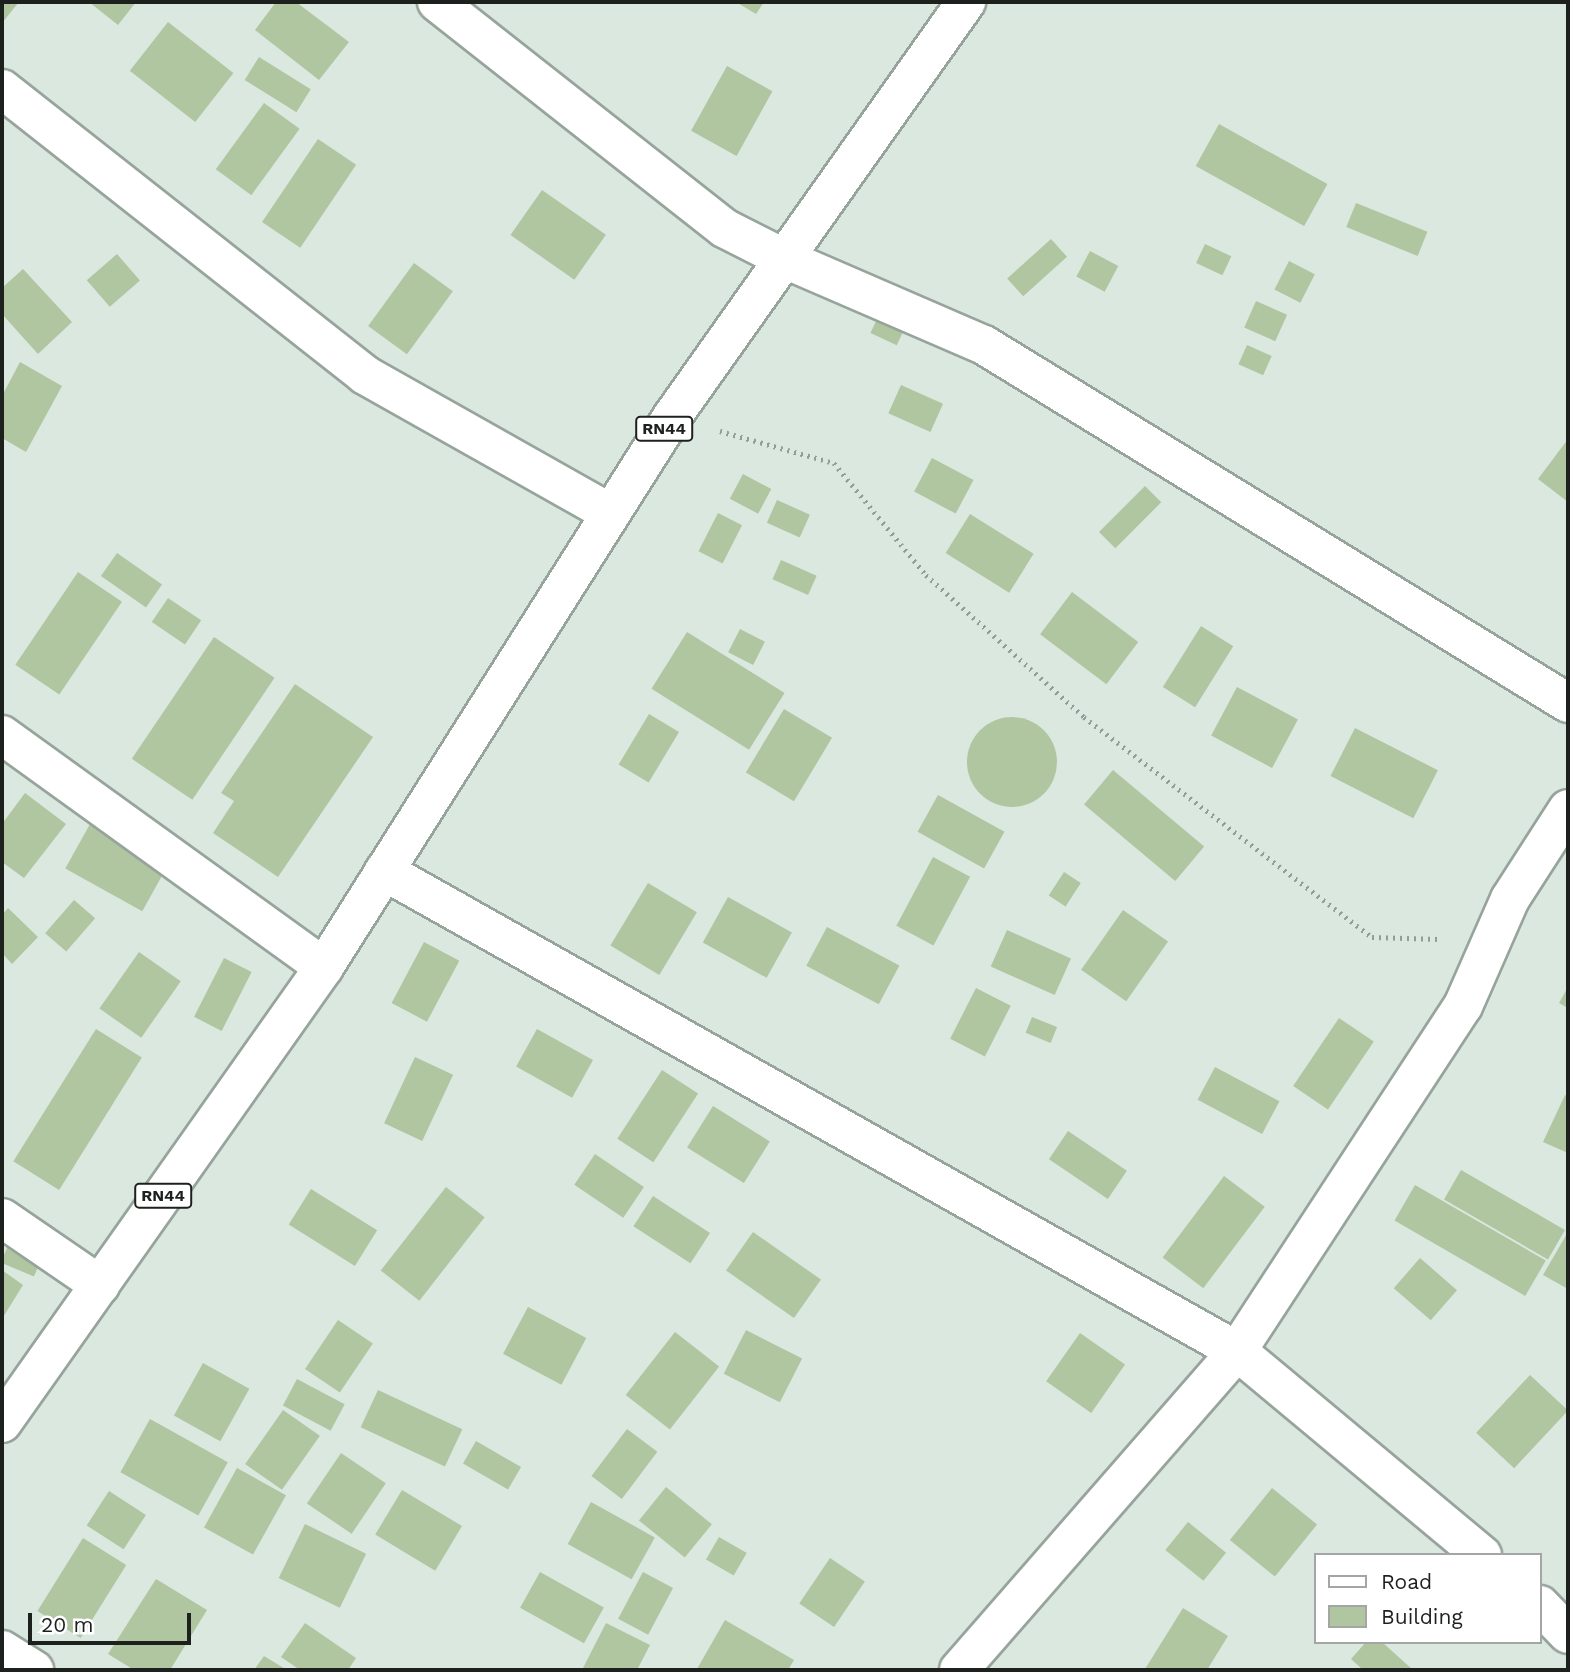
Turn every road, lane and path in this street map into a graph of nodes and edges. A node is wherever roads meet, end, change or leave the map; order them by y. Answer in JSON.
{"nodes":[{"id":1,"x":437,"y":2,"type":"edge"},
{"id":2,"x":966,"y":2,"type":"edge"},
{"id":3,"x":2,"y":89,"type":"edge"},
{"id":4,"x":785,"y":258,"type":"junction"},
{"id":5,"x":672,"y":417,"type":"junction"},
{"id":6,"x":610,"y":513,"type":"junction"},
{"id":7,"x":1568,"y":703,"type":"edge"},
{"id":8,"x":2,"y":735,"type":"edge"},
{"id":9,"x":1568,"y":809,"type":"edge"},
{"id":10,"x":384,"y":871,"type":"junction"},
{"id":11,"x":1492,"y":941,"type":"junction"},
{"id":12,"x":324,"y":967,"type":"junction"},
{"id":13,"x":2,"y":1218,"type":"edge"},
{"id":14,"x":100,"y":1285,"type":"junction"},
{"id":15,"x":1237,"y":1351,"type":"junction"},
{"id":16,"x":2,"y":1423,"type":"edge"},
{"id":17,"x":1480,"y":1553,"type":"edge"},
{"id":18,"x":1542,"y":1607,"type":"edge"},
{"id":19,"x":1568,"y":1634,"type":"edge"},
{"id":20,"x":2,"y":1650,"type":"edge"},
{"id":21,"x":34,"y":1670,"type":"edge"},
{"id":22,"x":958,"y":1670,"type":"edge"}],
"edges":[{"from":1,"to":4,"type":"street"},
{"from":2,"to":4,"type":"street","number":"RN44"},
{"from":3,"to":6,"type":"street"},
{"from":4,"to":5,"type":"street","number":"RN44"},
{"from":4,"to":7,"type":"street"},
{"from":5,"to":6,"type":"street","number":"RN44"},
{"from":5,"to":11,"type":"path"},
{"from":6,"to":10,"type":"street","number":"RN44"},
{"from":8,"to":12,"type":"street"},
{"from":9,"to":11,"type":"street"},
{"from":10,"to":12,"type":"street","number":"RN44"},
{"from":10,"to":15,"type":"street"},
{"from":11,"to":15,"type":"street"},
{"from":12,"to":14,"type":"street","number":"RN44"},
{"from":13,"to":14,"type":"street"},
{"from":14,"to":16,"type":"street","number":"RN44"},
{"from":15,"to":17,"type":"street"},
{"from":15,"to":22,"type":"street"},
{"from":18,"to":19,"type":"street"},
{"from":20,"to":21,"type":"street"}]}
